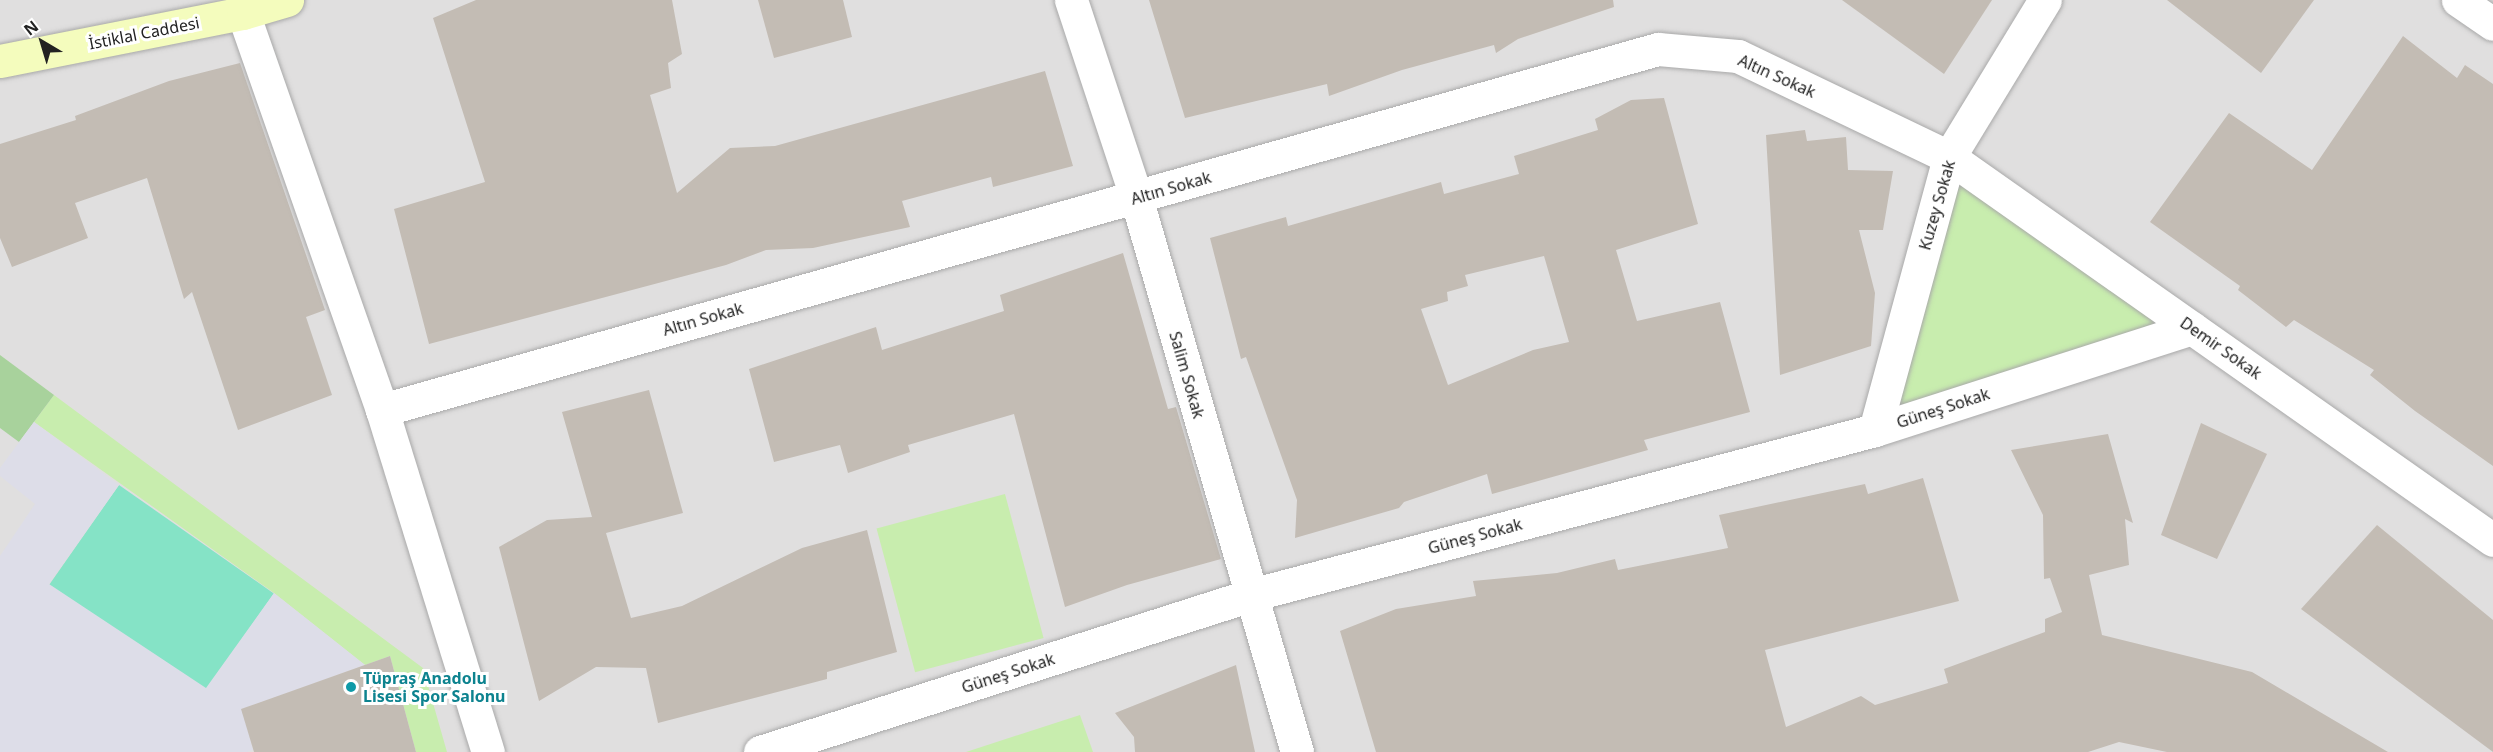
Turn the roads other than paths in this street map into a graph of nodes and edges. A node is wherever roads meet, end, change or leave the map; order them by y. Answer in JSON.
{"nodes":[{"id":1,"x":286,"y":0,"type":"edge"},
{"id":2,"x":1071,"y":0,"type":"edge"},
{"id":3,"x":2045,"y":0,"type":"edge"},
{"id":4,"x":2458,"y":0,"type":"edge"},
{"id":5,"x":243,"y":13,"type":"junction"},
{"id":6,"x":2493,"y":24,"type":"edge"},
{"id":7,"x":1,"y":58,"type":"edge"},
{"id":8,"x":1949,"y":157,"type":"junction"},
{"id":9,"x":1136,"y":197,"type":"junction"},
{"id":10,"x":2192,"y":328,"type":"junction"},
{"id":11,"x":382,"y":410,"type":"junction"},
{"id":12,"x":1875,"y":430,"type":"junction"},
{"id":13,"x":2493,"y":540,"type":"edge"},
{"id":14,"x":1251,"y":595,"type":"junction"},
{"id":15,"x":488,"y":752,"type":"edge"},
{"id":16,"x":760,"y":752,"type":"edge"},
{"id":17,"x":1297,"y":752,"type":"edge"}],
"edges":[{"from":1,"to":5,"type":"street","name":"İstiklal Caddesi"},
{"from":2,"to":9,"type":"street","name":"Salim Sokak"},
{"from":3,"to":8,"type":"street","name":"Kuzey Sokak"},
{"from":4,"to":6,"type":"street"},
{"from":5,"to":7,"type":"street","name":"İstiklal Caddesi"},
{"from":5,"to":11,"type":"street"},
{"from":8,"to":9,"type":"street","name":"Altın Sokak"},
{"from":8,"to":10,"type":"street","name":"Demir Sokak"},
{"from":8,"to":12,"type":"street","name":"Kuzey Sokak"},
{"from":9,"to":11,"type":"street","name":"Altın Sokak"},
{"from":9,"to":14,"type":"street","name":"Salim Sokak"},
{"from":10,"to":12,"type":"street","name":"Güneş Sokak"},
{"from":10,"to":13,"type":"street","name":"Demir Sokak"},
{"from":11,"to":15,"type":"street"},
{"from":12,"to":14,"type":"street","name":"Güneş Sokak"},
{"from":14,"to":16,"type":"street","name":"Güneş Sokak"},
{"from":14,"to":17,"type":"street","name":"Salim Sokak"}]}
